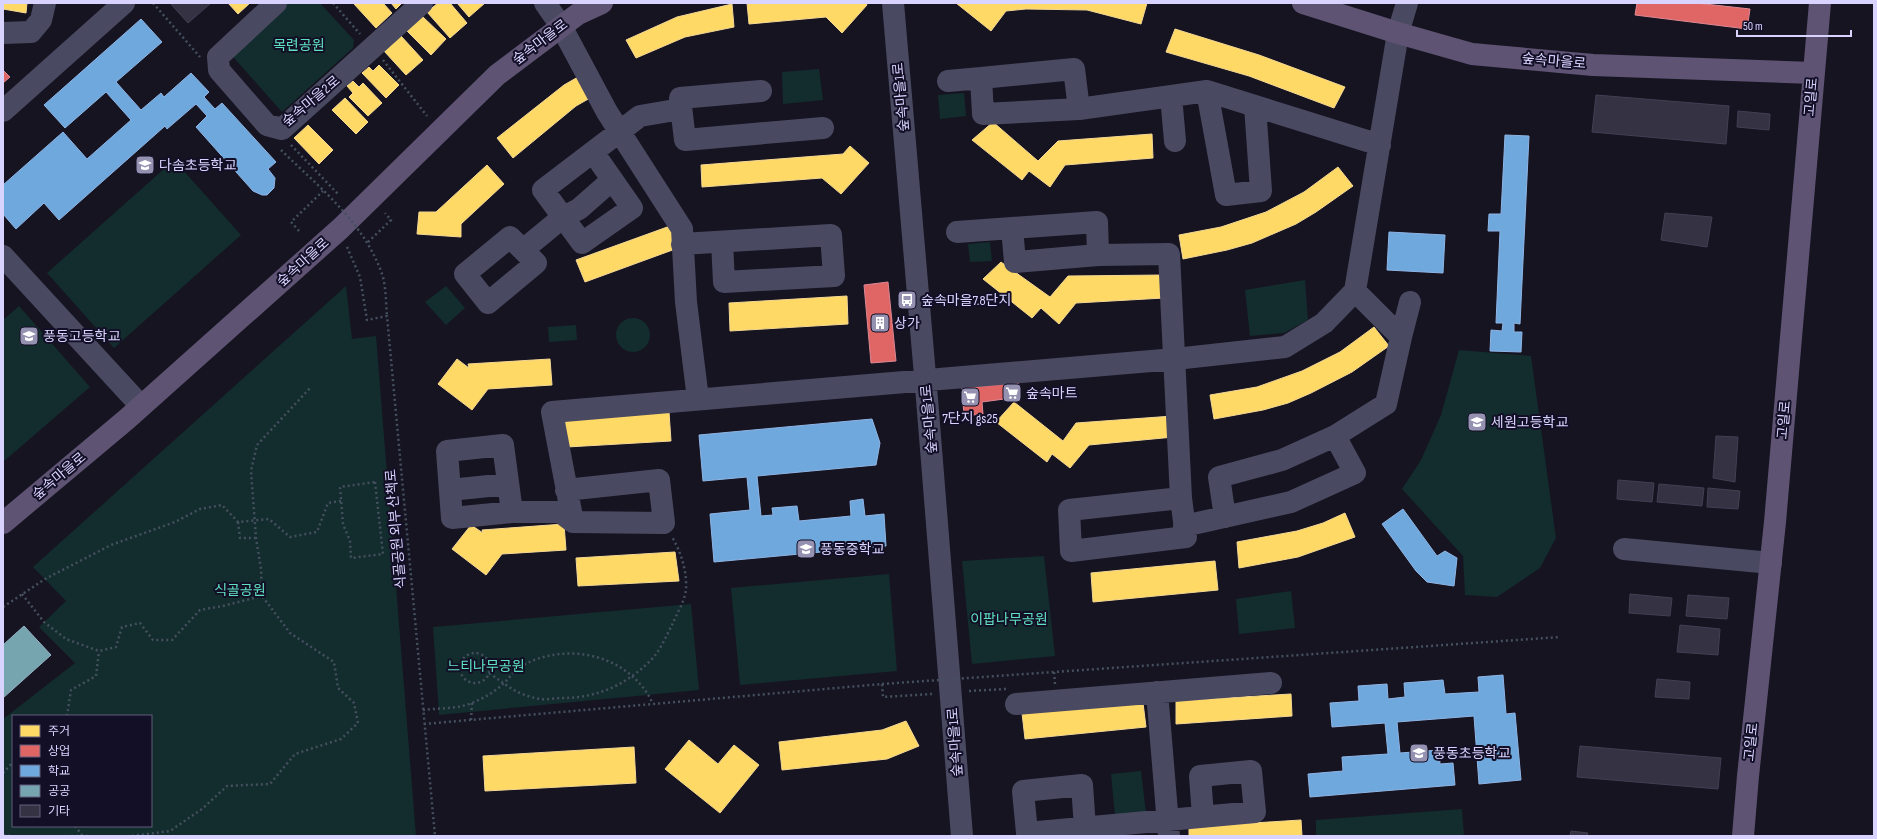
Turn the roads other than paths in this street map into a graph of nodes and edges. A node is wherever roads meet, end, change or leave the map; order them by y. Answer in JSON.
{"nodes":[{"id":1,"x":44,"y":3,"type":"edge"},
{"id":2,"x":124,"y":3,"type":"edge"},
{"id":3,"x":276,"y":3,"type":"edge"},
{"id":4,"x":422,"y":3,"type":"edge"},
{"id":5,"x":545,"y":3,"type":"edge"},
{"id":6,"x":602,"y":3,"type":"edge"},
{"id":7,"x":893,"y":3,"type":"edge"},
{"id":8,"x":1303,"y":3,"type":"edge"},
{"id":9,"x":1407,"y":3,"type":"edge"},
{"id":10,"x":1820,"y":3,"type":"edge"},
{"id":11,"x":561,"y":26,"type":"junction"},
{"id":12,"x":3,"y":33,"type":"edge"},
{"id":13,"x":1398,"y":33,"type":"junction"},
{"id":14,"x":1813,"y":73,"type":"junction"},
{"id":15,"x":981,"y":78,"type":"junction"},
{"id":16,"x":948,"y":80,"type":"dead end"},
{"id":17,"x":761,"y":91,"type":"dead end"},
{"id":18,"x":1207,"y":91,"type":"junction"},
{"id":19,"x":1171,"y":96,"type":"junction"},
{"id":20,"x":1255,"y":106,"type":"junction"},
{"id":21,"x":681,"y":109,"type":"junction"},
{"id":22,"x":1079,"y":109,"type":"junction"},
{"id":23,"x":3,"y":111,"type":"edge"},
{"id":24,"x":823,"y":128,"type":"dead end"},
{"id":25,"x":619,"y":132,"type":"junction"},
{"id":26,"x":1175,"y":141,"type":"dead end"},
{"id":27,"x":1380,"y":145,"type":"junction"},
{"id":28,"x":593,"y":152,"type":"junction"},
{"id":29,"x":612,"y":180,"type":"junction"},
{"id":30,"x":563,"y":216,"type":"junction"},
{"id":31,"x":1012,"y":228,"type":"junction"},
{"id":32,"x":957,"y":232,"type":"dead end"},
{"id":33,"x":722,"y":242,"type":"junction"},
{"id":34,"x":682,"y":244,"type":"junction"},
{"id":35,"x":523,"y":250,"type":"dead end"},
{"id":36,"x":1098,"y":255,"type":"junction"},
{"id":37,"x":3,"y":256,"type":"edge"},
{"id":38,"x":1356,"y":291,"type":"junction"},
{"id":39,"x":1410,"y":302,"type":"dead end"},
{"id":40,"x":1401,"y":337,"type":"junction"},
{"id":41,"x":1175,"y":359,"type":"junction"},
{"id":42,"x":926,"y":380,"type":"junction"},
{"id":43,"x":698,"y":399,"type":"junction"},
{"id":44,"x":140,"y":406,"type":"junction"},
{"id":45,"x":1335,"y":436,"type":"junction"},
{"id":46,"x":508,"y":484,"type":"junction"},
{"id":47,"x":450,"y":490,"type":"junction"},
{"id":48,"x":566,"y":490,"type":"junction"},
{"id":49,"x":1181,"y":498,"type":"junction"},
{"id":50,"x":512,"y":512,"type":"junction"},
{"id":51,"x":1225,"y":517,"type":"junction"},
{"id":52,"x":573,"y":522,"type":"junction"},
{"id":53,"x":3,"y":523,"type":"edge"},
{"id":54,"x":1184,"y":526,"type":"junction"},
{"id":55,"x":1624,"y":549,"type":"dead end"},
{"id":56,"x":1771,"y":563,"type":"junction"},
{"id":57,"x":1271,"y":683,"type":"dead end"},
{"id":58,"x":1158,"y":692,"type":"junction"},
{"id":59,"x":1016,"y":704,"type":"dead end"},
{"id":60,"x":1203,"y":816,"type":"dead end"},
{"id":61,"x":1085,"y":828,"type":"dead end"},
{"id":62,"x":1169,"y":828,"type":"edge"},
{"id":63,"x":962,"y":836,"type":"edge"},
{"id":64,"x":1743,"y":836,"type":"edge"}],
"edges":[{"from":1,"to":12,"type":"street"},
{"from":2,"to":23,"type":"street"},
{"from":3,"to":4,"type":"street","name":"숲속마을2로"},
{"from":5,"to":11,"type":"street"},
{"from":6,"to":11,"type":"main road","name":"숲속마을로"},
{"from":7,"to":42,"type":"street","name":"숲속마을1로"},
{"from":8,"to":13,"type":"main road","name":"숲속마을로"},
{"from":9,"to":13,"type":"street"},
{"from":10,"to":14,"type":"main road","name":"고일로"},
{"from":11,"to":25,"type":"street"},
{"from":11,"to":44,"type":"main road","name":"숲속마을로"},
{"from":13,"to":14,"type":"main road","name":"숲속마을로"},
{"from":13,"to":27,"type":"street"},
{"from":14,"to":56,"type":"main road","name":"고일로"},
{"from":15,"to":16,"type":"street"},
{"from":15,"to":22,"type":"street"},
{"from":15,"to":22,"type":"street"},
{"from":17,"to":21,"type":"street"},
{"from":18,"to":19,"type":"street"},
{"from":18,"to":20,"type":"street"},
{"from":18,"to":20,"type":"street"},
{"from":19,"to":22,"type":"street"},
{"from":19,"to":26,"type":"street"},
{"from":20,"to":27,"type":"street"},
{"from":21,"to":24,"type":"street"},
{"from":21,"to":25,"type":"street"},
{"from":25,"to":28,"type":"street"},
{"from":25,"to":34,"type":"street"},
{"from":27,"to":38,"type":"street"},
{"from":28,"to":29,"type":"street"},
{"from":28,"to":30,"type":"street"},
{"from":29,"to":30,"type":"street"},
{"from":29,"to":30,"type":"street"},
{"from":30,"to":35,"type":"street"},
{"from":31,"to":32,"type":"street"},
{"from":31,"to":36,"type":"street"},
{"from":31,"to":36,"type":"street"},
{"from":33,"to":33,"type":"street"},
{"from":33,"to":34,"type":"street"},
{"from":34,"to":43,"type":"street"},
{"from":36,"to":41,"type":"street"},
{"from":37,"to":44,"type":"street"},
{"from":38,"to":40,"type":"street"},
{"from":38,"to":41,"type":"street"},
{"from":39,"to":40,"type":"street"},
{"from":40,"to":45,"type":"street"},
{"from":41,"to":42,"type":"street"},
{"from":41,"to":49,"type":"street"},
{"from":42,"to":43,"type":"street"},
{"from":42,"to":63,"type":"street","name":"숲속마을1로"},
{"from":43,"to":48,"type":"street"},
{"from":44,"to":53,"type":"main road","name":"숲속마을로"},
{"from":45,"to":51,"type":"street"},
{"from":45,"to":51,"type":"street"},
{"from":46,"to":47,"type":"street"},
{"from":46,"to":47,"type":"street"},
{"from":46,"to":50,"type":"street"},
{"from":47,"to":50,"type":"street"},
{"from":48,"to":52,"type":"street"},
{"from":48,"to":52,"type":"street"},
{"from":49,"to":54,"type":"street"},
{"from":49,"to":54,"type":"street"},
{"from":50,"to":52,"type":"street"},
{"from":51,"to":54,"type":"street"},
{"from":55,"to":56,"type":"street"},
{"from":56,"to":64,"type":"main road","name":"고일로"},
{"from":57,"to":58,"type":"street"},
{"from":58,"to":59,"type":"street"},
{"from":58,"to":62,"type":"street"},
{"from":60,"to":62,"type":"street"},
{"from":61,"to":62,"type":"street"}]}
